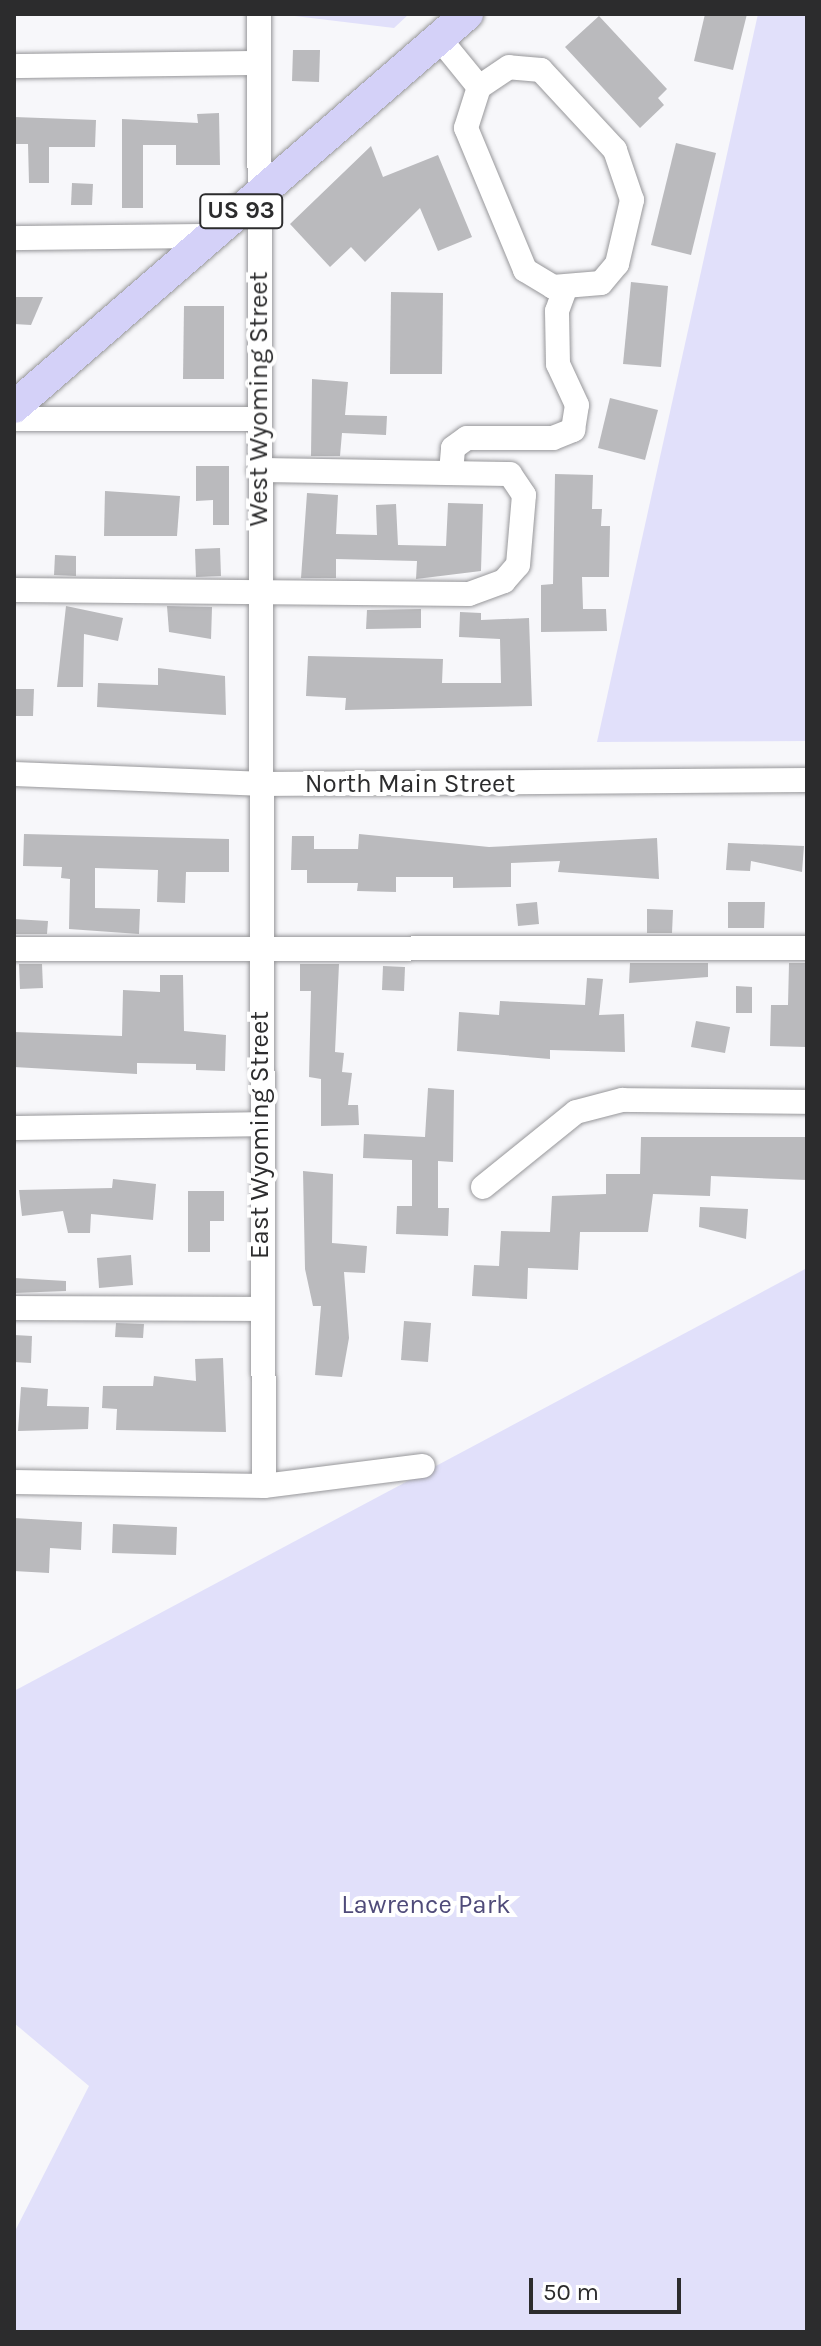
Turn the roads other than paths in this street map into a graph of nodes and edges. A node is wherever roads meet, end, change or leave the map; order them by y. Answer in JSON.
{"nodes":[{"id":1,"x":259,"y":14,"type":"edge"},
{"id":2,"x":467,"y":14,"type":"edge"},
{"id":3,"x":439,"y":38,"type":"junction"},
{"id":4,"x":259,"y":63,"type":"junction"},
{"id":5,"x":14,"y":66,"type":"edge"},
{"id":6,"x":479,"y":87,"type":"junction"},
{"id":7,"x":257,"y":197,"type":"junction"},
{"id":8,"x":211,"y":236,"type":"junction"},
{"id":9,"x":14,"y":238,"type":"edge"},
{"id":10,"x":565,"y":289,"type":"junction"},
{"id":11,"x":14,"y":407,"type":"edge"},
{"id":12,"x":14,"y":419,"type":"edge"},
{"id":13,"x":259,"y":419,"type":"junction"},
{"id":14,"x":259,"y":470,"type":"junction"},
{"id":15,"x":451,"y":472,"type":"junction"},
{"id":16,"x":14,"y":590,"type":"edge"},
{"id":17,"x":260,"y":592,"type":"junction"},
{"id":18,"x":14,"y":774,"type":"edge"},
{"id":19,"x":807,"y":780,"type":"edge"},
{"id":20,"x":259,"y":784,"type":"junction"},
{"id":21,"x":807,"y":948,"type":"edge"},
{"id":22,"x":14,"y":949,"type":"edge"},
{"id":23,"x":259,"y":949,"type":"junction"},
{"id":24,"x":807,"y":1102,"type":"edge"},
{"id":25,"x":258,"y":1124,"type":"junction"},
{"id":26,"x":14,"y":1128,"type":"edge"},
{"id":27,"x":483,"y":1187,"type":"dead end"},
{"id":28,"x":14,"y":1308,"type":"edge"},
{"id":29,"x":262,"y":1309,"type":"junction"},
{"id":30,"x":423,"y":1466,"type":"dead end"},
{"id":31,"x":14,"y":1482,"type":"edge"},
{"id":32,"x":264,"y":1486,"type":"junction"}],
"edges":[{"from":1,"to":4,"type":"street","name":"West Wyoming Street"},
{"from":2,"to":3,"type":"main road","number":"US 93"},
{"from":3,"to":6,"type":"street"},
{"from":3,"to":7,"type":"main road","number":"US 93"},
{"from":4,"to":5,"type":"street"},
{"from":4,"to":7,"type":"street","name":"West Wyoming Street"},
{"from":6,"to":10,"type":"street"},
{"from":6,"to":10,"type":"street"},
{"from":7,"to":8,"type":"main road","number":"US 93"},
{"from":7,"to":13,"type":"street","name":"West Wyoming Street"},
{"from":8,"to":9,"type":"street"},
{"from":8,"to":11,"type":"main road","number":"US 93"},
{"from":10,"to":15,"type":"street"},
{"from":12,"to":13,"type":"street"},
{"from":13,"to":14,"type":"street","name":"West Wyoming Street"},
{"from":14,"to":15,"type":"street"},
{"from":14,"to":17,"type":"street","name":"West Wyoming Street"},
{"from":15,"to":17,"type":"street"},
{"from":16,"to":17,"type":"street"},
{"from":17,"to":20,"type":"street","name":"West Wyoming Street"},
{"from":18,"to":20,"type":"street","name":"North Main Street"},
{"from":19,"to":20,"type":"street","name":"North Main Street"},
{"from":20,"to":23,"type":"street","name":"East Wyoming Street"},
{"from":21,"to":23,"type":"street"},
{"from":22,"to":23,"type":"street"},
{"from":23,"to":25,"type":"street","name":"East Wyoming Street"},
{"from":24,"to":27,"type":"street"},
{"from":25,"to":26,"type":"street"},
{"from":25,"to":29,"type":"street","name":"East Wyoming Street"},
{"from":28,"to":29,"type":"street"},
{"from":29,"to":32,"type":"street","name":"East Wyoming Street"},
{"from":30,"to":32,"type":"street"},
{"from":31,"to":32,"type":"street"}]}
